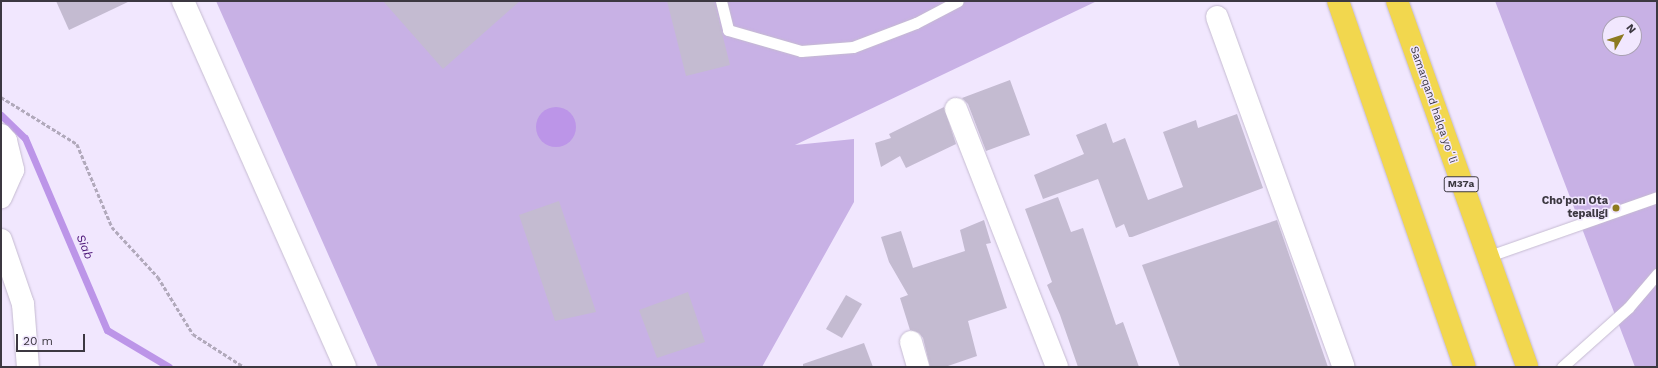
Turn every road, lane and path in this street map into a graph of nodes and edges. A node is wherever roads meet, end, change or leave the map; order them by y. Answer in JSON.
{"nodes":[{"id":1,"x":183,"y":1,"type":"edge"},
{"id":2,"x":721,"y":1,"type":"edge"},
{"id":3,"x":958,"y":1,"type":"edge"},
{"id":4,"x":1338,"y":1,"type":"edge"},
{"id":5,"x":1397,"y":1,"type":"edge"},
{"id":6,"x":1217,"y":17,"type":"dead end"},
{"id":7,"x":1,"y":97,"type":"edge"},
{"id":8,"x":956,"y":109,"type":"dead end"},
{"id":9,"x":1,"y":135,"type":"edge"},
{"id":10,"x":1,"y":197,"type":"edge"},
{"id":11,"x":1657,"y":197,"type":"edge"},
{"id":12,"x":1,"y":240,"type":"edge"},
{"id":13,"x":1486,"y":257,"type":"junction"},
{"id":14,"x":1657,"y":274,"type":"edge"},
{"id":15,"x":911,"y":342,"type":"dead end"},
{"id":16,"x":28,"y":367,"type":"edge"},
{"id":17,"x":244,"y":367,"type":"edge"},
{"id":18,"x":345,"y":367,"type":"edge"},
{"id":19,"x":918,"y":367,"type":"edge"},
{"id":20,"x":1057,"y":367,"type":"edge"},
{"id":21,"x":1344,"y":367,"type":"edge"},
{"id":22,"x":1464,"y":367,"type":"edge"},
{"id":23,"x":1527,"y":367,"type":"edge"},
{"id":24,"x":1562,"y":367,"type":"edge"}],
"edges":[{"from":1,"to":18,"type":"street"},
{"from":2,"to":3,"type":"lane"},
{"from":4,"to":22,"type":"highway"},
{"from":5,"to":13,"type":"highway","name":"Samarqand halqa yoʻli","number":"M37a"},
{"from":6,"to":21,"type":"street"},
{"from":7,"to":17,"type":"path"},
{"from":8,"to":20,"type":"street"},
{"from":9,"to":10,"type":"street"},
{"from":11,"to":13,"type":"lane"},
{"from":12,"to":16,"type":"street"},
{"from":13,"to":23,"type":"highway","name":"Samarqand halqa yoʻli","number":"M37a"},
{"from":14,"to":24,"type":"lane"},
{"from":15,"to":19,"type":"street"}]}
